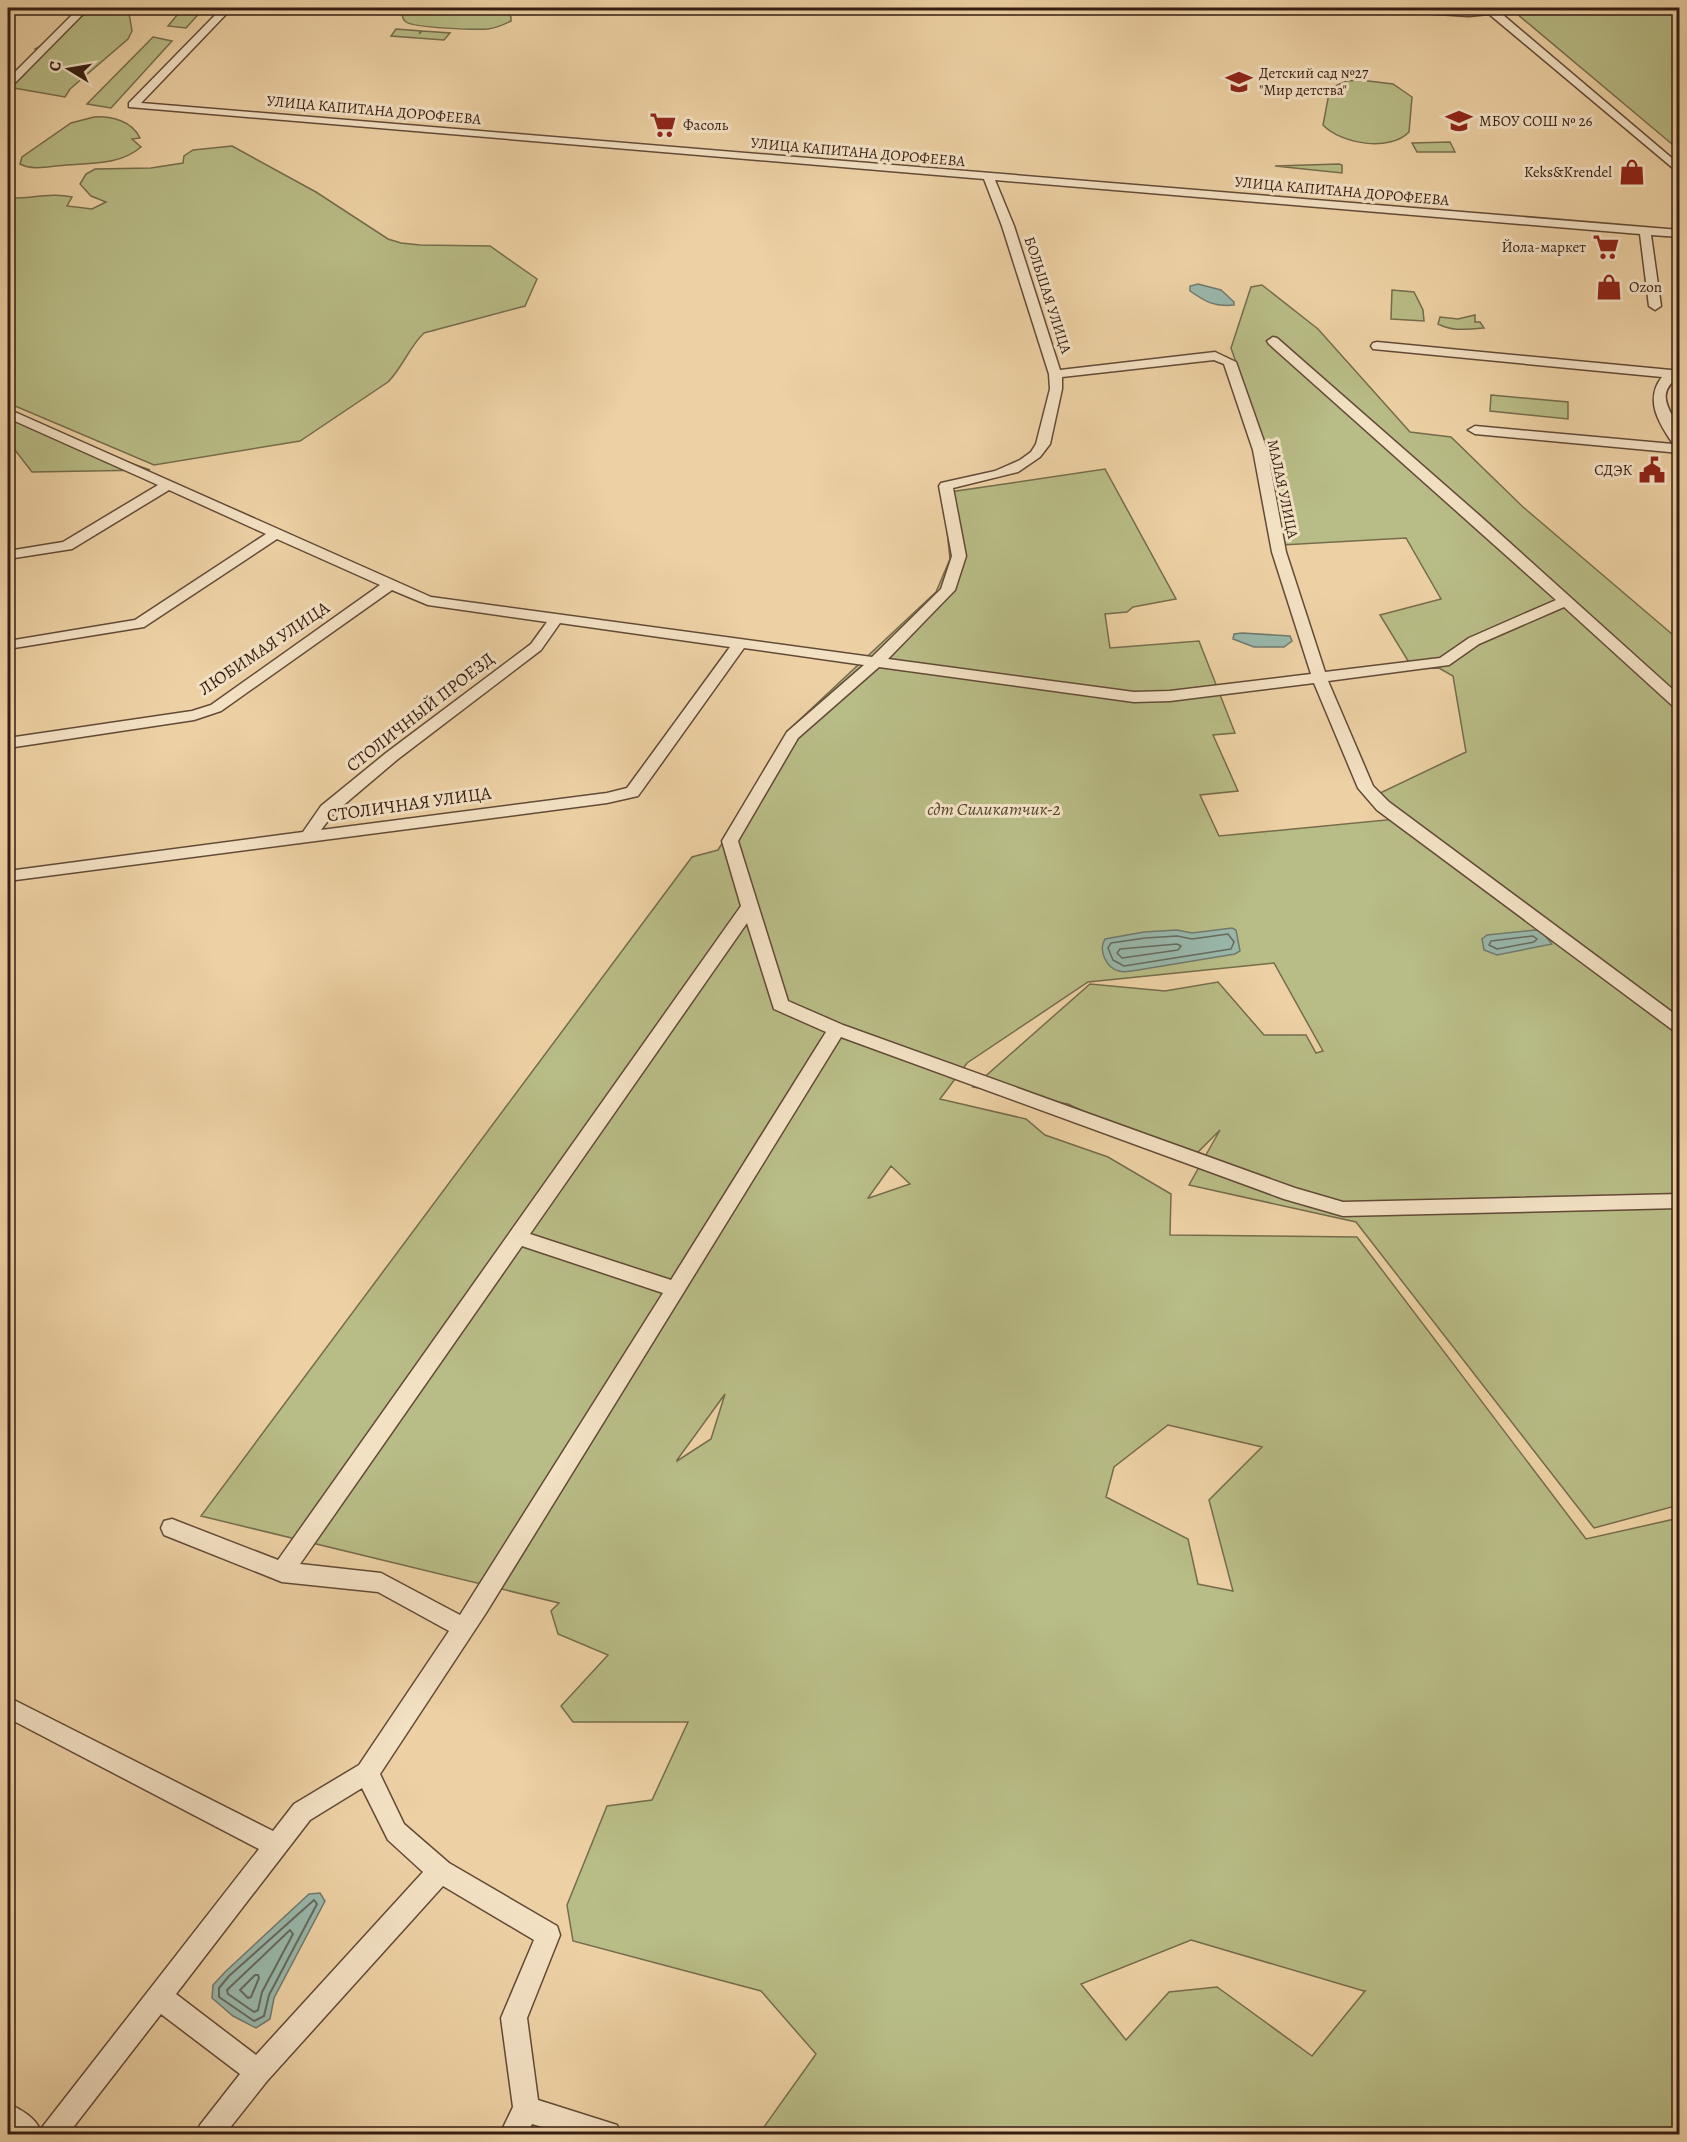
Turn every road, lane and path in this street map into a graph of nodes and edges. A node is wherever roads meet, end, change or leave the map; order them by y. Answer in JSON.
{"nodes":[{"id":1,"x":227,"y":8,"type":"edge"},
{"id":2,"x":1390,"y":8,"type":"edge"},
{"id":3,"x":78,"y":9,"type":"edge"},
{"id":4,"x":1491,"y":10,"type":"edge"},
{"id":5,"x":8,"y":84,"type":"edge"},
{"id":6,"x":1680,"y":171,"type":"edge"},
{"id":7,"x":989,"y":178,"type":"junction"},
{"id":8,"x":1645,"y":231,"type":"junction"},
{"id":9,"x":1680,"y":234,"type":"edge"},
{"id":10,"x":1655,"y":306,"type":"dead end"},
{"id":11,"x":1273,"y":341,"type":"dead end"},
{"id":12,"x":1377,"y":346,"type":"dead end"},
{"id":13,"x":1676,"y":372,"type":"edge"},
{"id":14,"x":1055,"y":374,"type":"junction"},
{"id":15,"x":8,"y":413,"type":"edge"},
{"id":16,"x":1475,"y":430,"type":"dead end"},
{"id":17,"x":1680,"y":447,"type":"edge"},
{"id":18,"x":168,"y":485,"type":"junction"},
{"id":19,"x":276,"y":533,"type":"junction"},
{"id":20,"x":8,"y":555,"type":"edge"},
{"id":21,"x":392,"y":584,"type":"junction"},
{"id":22,"x":1564,"y":602,"type":"junction"},
{"id":23,"x":557,"y":618,"type":"junction"},
{"id":24,"x":741,"y":642,"type":"junction"},
{"id":25,"x":8,"y":645,"type":"edge"},
{"id":26,"x":877,"y":660,"type":"junction"},
{"id":27,"x":1319,"y":677,"type":"junction"},
{"id":28,"x":1680,"y":705,"type":"edge"},
{"id":29,"x":8,"y":743,"type":"edge"},
{"id":30,"x":308,"y":837,"type":"junction"},
{"id":31,"x":8,"y":876,"type":"edge"},
{"id":32,"x":750,"y":906,"type":"junction"},
{"id":33,"x":1680,"y":1026,"type":"edge"},
{"id":34,"x":837,"y":1029,"type":"junction"},
{"id":35,"x":1680,"y":1201,"type":"edge"},
{"id":36,"x":518,"y":1237,"type":"junction"},
{"id":37,"x":675,"y":1289,"type":"junction"},
{"id":38,"x":172,"y":1528,"type":"dead end"},
{"id":39,"x":282,"y":1572,"type":"junction"},
{"id":40,"x":464,"y":1628,"type":"junction"},
{"id":41,"x":8,"y":1707,"type":"edge"},
{"id":42,"x":367,"y":1773,"type":"junction"},
{"id":43,"x":276,"y":1845,"type":"junction"},
{"id":44,"x":440,"y":1871,"type":"junction"},
{"id":45,"x":159,"y":1997,"type":"junction"},
{"id":46,"x":258,"y":2072,"type":"junction"},
{"id":47,"x":526,"y":2109,"type":"junction"},
{"id":48,"x":8,"y":2117,"type":"edge"},
{"id":49,"x":29,"y":2134,"type":"edge"},
{"id":50,"x":52,"y":2134,"type":"edge"},
{"id":51,"x":209,"y":2134,"type":"edge"},
{"id":52,"x":513,"y":2134,"type":"edge"},
{"id":53,"x":608,"y":2134,"type":"edge"}],
"edges":[{"from":1,"to":7,"type":"street","name":"УЛИЦА КАПИТАНА ДОРОФЕЕВА"},
{"from":2,"to":4,"type":"street"},
{"from":3,"to":5,"type":"street"},
{"from":4,"to":6,"type":"street"},
{"from":7,"to":8,"type":"street","name":"УЛИЦА КАПИТАНА ДОРОФЕЕВА"},
{"from":7,"to":14,"type":"street","name":"БОЛЬШАЯ УЛИЦА"},
{"from":8,"to":9,"type":"street","name":"УЛИЦА КАПИТАНА ДОРОФЕЕВА"},
{"from":8,"to":10,"type":"street"},
{"from":11,"to":22,"type":"street"},
{"from":12,"to":13,"type":"street"},
{"from":13,"to":17,"type":"street"},
{"from":14,"to":26,"type":"street","name":"БОЛЬШАЯ УЛИЦА"},
{"from":14,"to":27,"type":"street","name":"МАЛАЯ УЛИЦА"},
{"from":15,"to":18,"type":"street"},
{"from":16,"to":17,"type":"street"},
{"from":18,"to":19,"type":"street"},
{"from":18,"to":20,"type":"street"},
{"from":19,"to":21,"type":"street"},
{"from":19,"to":25,"type":"street"},
{"from":21,"to":23,"type":"street"},
{"from":21,"to":29,"type":"street","name":"ЛЮБИМАЯ УЛИЦА"},
{"from":22,"to":27,"type":"street"},
{"from":22,"to":28,"type":"street"},
{"from":23,"to":24,"type":"street"},
{"from":23,"to":30,"type":"street","name":"СТОЛИЧНЫЙ ПРОЕЗД"},
{"from":24,"to":26,"type":"street"},
{"from":24,"to":30,"type":"street","name":"СТОЛИЧНАЯ УЛИЦА"},
{"from":26,"to":27,"type":"street"},
{"from":26,"to":32,"type":"street"},
{"from":27,"to":33,"type":"street","name":"МАЛАЯ УЛИЦА"},
{"from":30,"to":31,"type":"street","name":"СТОЛИЧНАЯ УЛИЦА"},
{"from":32,"to":34,"type":"street"},
{"from":32,"to":36,"type":"street"},
{"from":34,"to":35,"type":"street"},
{"from":34,"to":37,"type":"street"},
{"from":36,"to":37,"type":"street"},
{"from":36,"to":39,"type":"street"},
{"from":37,"to":40,"type":"street"},
{"from":38,"to":39,"type":"street"},
{"from":39,"to":40,"type":"street"},
{"from":40,"to":42,"type":"street"},
{"from":41,"to":43,"type":"street"},
{"from":42,"to":43,"type":"street"},
{"from":42,"to":44,"type":"street"},
{"from":43,"to":45,"type":"street"},
{"from":44,"to":46,"type":"street"},
{"from":44,"to":47,"type":"street"},
{"from":45,"to":46,"type":"street"},
{"from":45,"to":50,"type":"street"},
{"from":46,"to":51,"type":"street"},
{"from":47,"to":52,"type":"street"},
{"from":47,"to":53,"type":"street"},
{"from":48,"to":49,"type":"street"}]}
